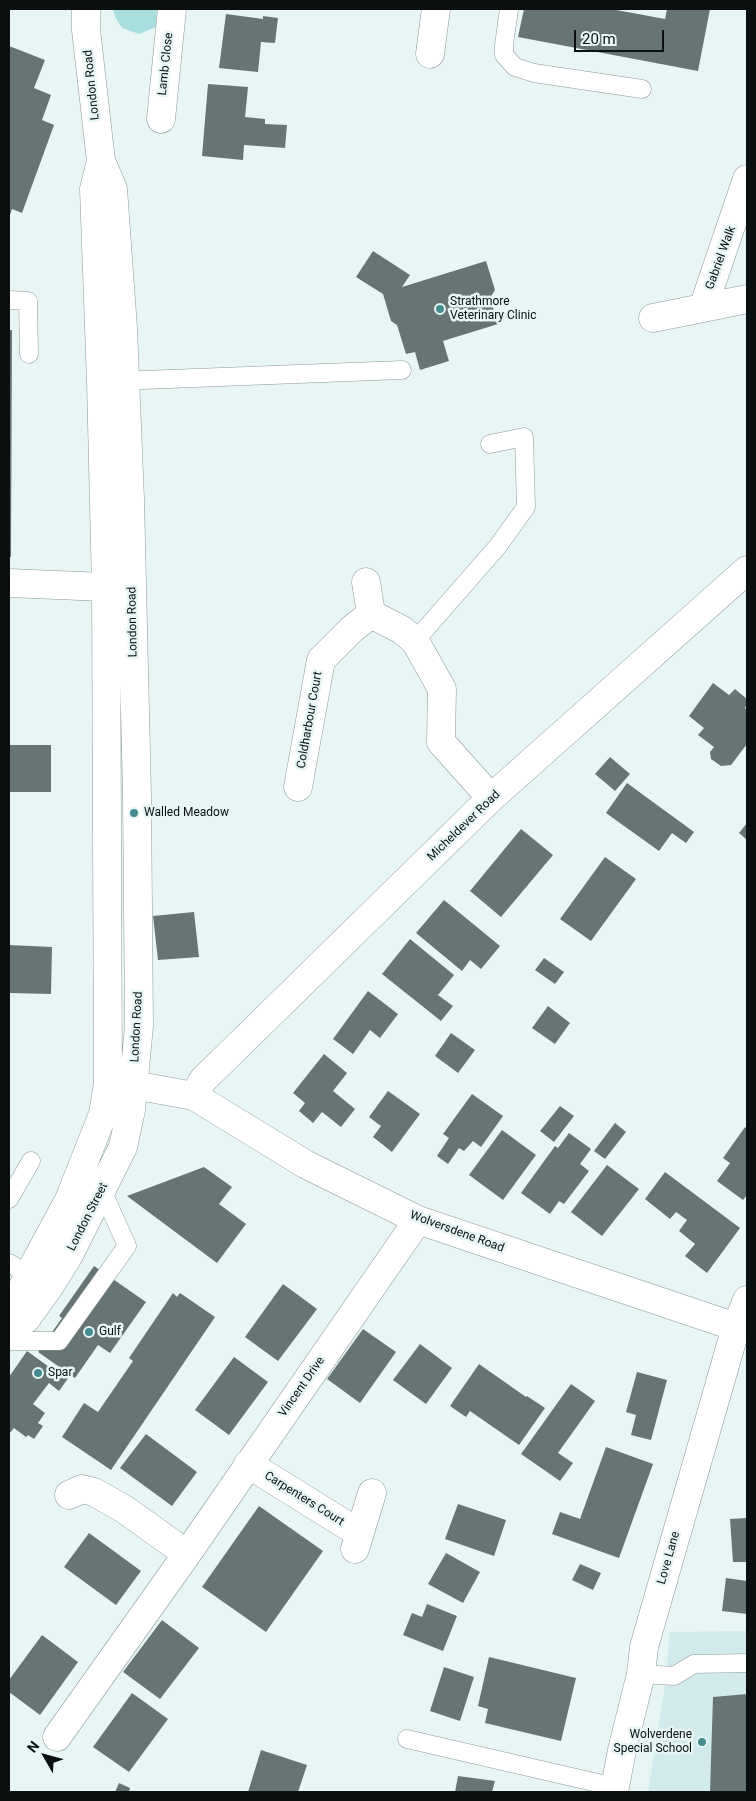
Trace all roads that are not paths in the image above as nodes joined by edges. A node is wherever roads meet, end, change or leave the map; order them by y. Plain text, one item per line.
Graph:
1 (86, 9) edge
2 (172, 9) edge
3 (436, 9) edge
4 (509, 9) edge
5 (430, 54) dead end
6 (642, 89) dead end
7 (160, 119) dead end
8 (747, 179) edge
9 (747, 299) edge
10 (9, 300) edge
11 (703, 308) junction
12 (653, 318) dead end
13 (29, 354) dead end
14 (402, 370) dead end
15 (113, 381) junction
16 (490, 444) dead end
17 (747, 570) edge
18 (366, 582) dead end
19 (9, 583) edge
20 (119, 587) junction
21 (371, 614) junction
22 (415, 642) junction
23 (298, 788) dead end
24 (491, 798) junction
25 (121, 1084) junction
26 (194, 1096) junction
27 (31, 1161) dead end
28 (102, 1190) junction
29 (9, 1199) edge
30 (418, 1220) junction
31 (29, 1275) edge
32 (743, 1314) edge
33 (9, 1316) edge
34 (9, 1332) edge
35 (9, 1341) edge
36 (248, 1464) junction
37 (372, 1493) dead end
38 (69, 1495) dead end
39 (187, 1554) junction
40 (747, 1663) edge
41 (641, 1674) junction
42 (57, 1738) dead end
43 (407, 1739) dead end
44 (615, 1790) edge

1 - 15 street, London Road
2 - 7 street, Lamb Close
3 - 5 street
4 - 6 lane
8 - 11 street, Gabriel Walk
9 - 11 street, Gabriel Walk
10 - 13 lane
11 - 12 street, Gabriel Walk
14 - 15 lane
15 - 20 street, London Road
16 - 22 lane
17 - 24 street, Micheldever Road
18 - 21 street
19 - 20 street
20 - 25 street, London Road
21 - 22 street
21 - 23 street, Coldharbour Court
22 - 24 street
24 - 26 street, Micheldever Road
25 - 26 street, Wolversdene Road
25 - 28 street, London Street
25 - 31 street, London Street
26 - 30 street, Wolversdene Road
27 - 29 lane
28 - 31 street, London Street
28 - 35 lane
30 - 32 street, Wolversdene Road
30 - 36 street, Vincent Drive
31 - 33 street, London Street
31 - 34 street, London Street
32 - 41 street, Love Lane
36 - 37 street, Carpenters Court
36 - 39 street, Vincent Drive
38 - 39 street
39 - 42 street, Vincent Drive
40 - 41 lane
41 - 44 street, Love Lane
43 - 44 lane

